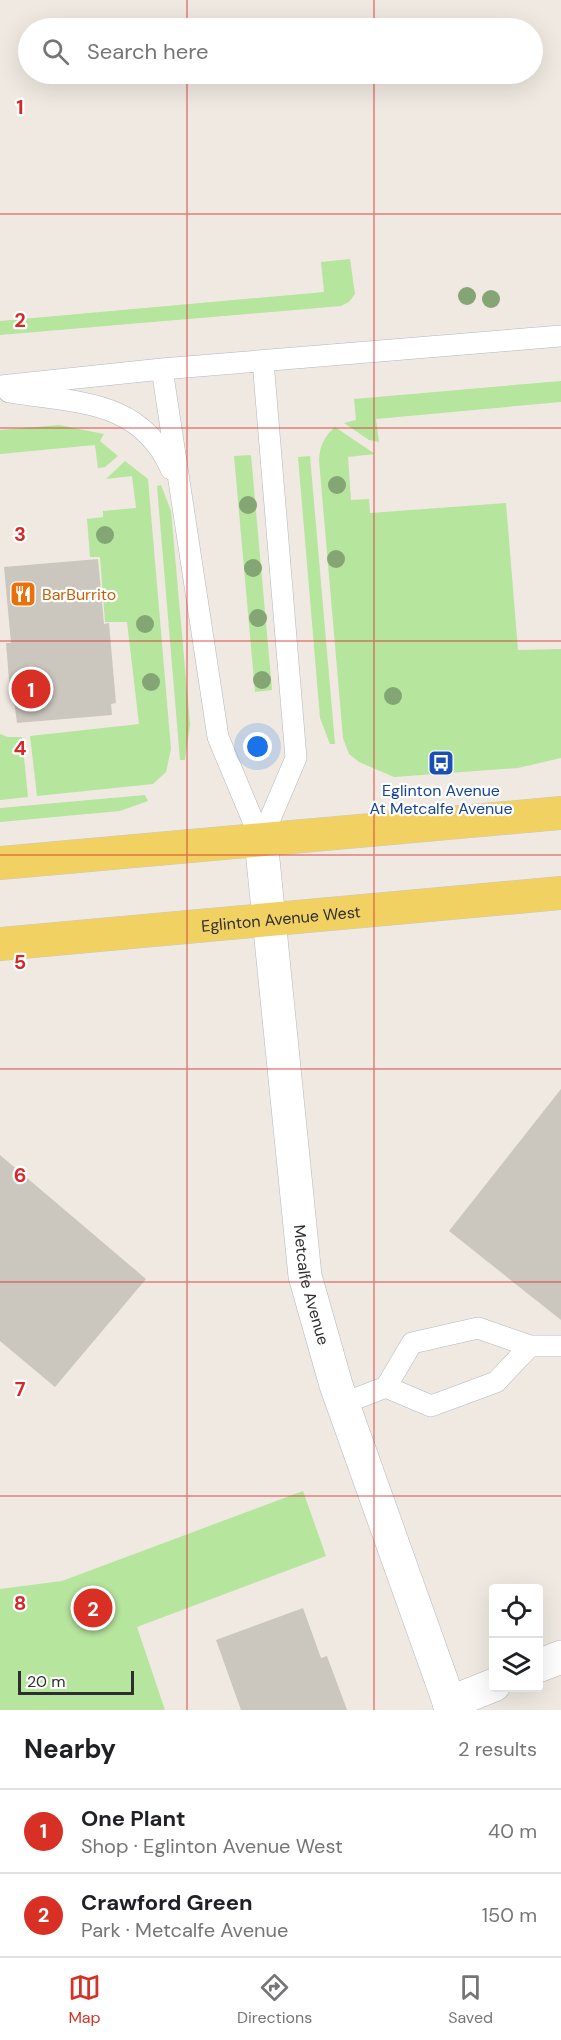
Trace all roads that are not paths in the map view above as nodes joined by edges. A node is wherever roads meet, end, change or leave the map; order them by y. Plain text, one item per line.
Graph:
1 (561, 336) edge
2 (263, 361) junction
3 (162, 369) junction
4 (0, 386) edge
5 (0, 391) edge
6 (181, 492) junction
7 (561, 813) edge
8 (261, 840) junction
9 (0, 863) edge
10 (561, 893) edge
11 (268, 918) junction
12 (0, 944) edge
13 (531, 1346) junction
14 (561, 1346) edge
15 (386, 1387) junction
16 (342, 1404) junction
17 (561, 1657) edge
18 (543, 1664) edge
19 (489, 1687) edge
20 (450, 1706) edge

1 - 2 lane
2 - 3 lane
2 - 8 lane
3 - 4 lane
3 - 6 lane
5 - 6 lane
6 - 8 lane
7 - 8 main road
8 - 9 main road
8 - 11 street, Metcalfe Avenue
10 - 11 main road, Eglinton Avenue West
11 - 12 main road, Eglinton Avenue West
11 - 16 street, Metcalfe Avenue
13 - 14 lane
13 - 15 lane
13 - 15 lane
15 - 16 lane
16 - 20 street, Metcalfe Avenue
17 - 18 street
19 - 20 street

